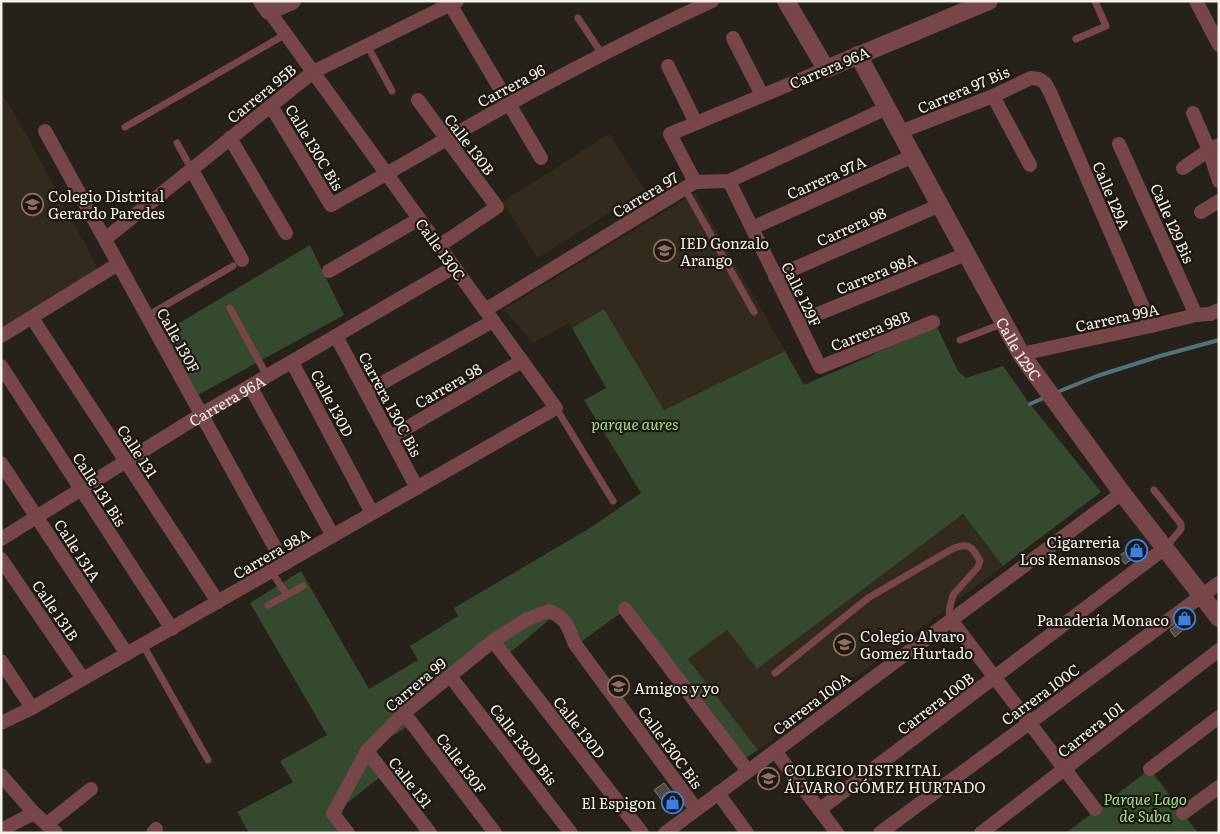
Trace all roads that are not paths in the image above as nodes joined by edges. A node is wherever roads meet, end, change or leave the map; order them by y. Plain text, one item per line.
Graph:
1 (292, 1) edge
2 (712, 1) edge
3 (786, 1) edge
4 (989, 1) edge
5 (1095, 1) edge
6 (1196, 1) edge
7 (453, 3) edge
8 (266, 6) edge
9 (578, 18) dead end
10 (286, 34) junction
11 (733, 38) dead end
12 (1076, 38) dead end
13 (366, 45) junction
14 (1219, 46) edge
15 (601, 55) junction
16 (858, 55) junction
17 (668, 66) dead end
18 (826, 68) junction
19 (313, 72) junction
20 (1039, 79) joint
21 (392, 91) dead end
22 (762, 95) junction
23 (993, 96) junction
24 (418, 100) dead end
25 (509, 104) junction
26 (271, 106) junction
27 (887, 108) junction
28 (1193, 113) dead end
29 (696, 123) junction
30 (125, 127) dead end
31 (45, 131) dead end
32 (900, 132) junction
33 (230, 138) junction
34 (447, 139) junction
35 (177, 144) dead end
36 (1119, 144) dead end
37 (1214, 147) edge
38 (913, 156) junction
39 (541, 158) dead end
40 (1030, 164) dead end
41 (1183, 168) dead end
42 (192, 170) junction
43 (387, 174) junction
44 (729, 181) junction
45 (1219, 181) edge
46 (690, 186) junction
47 (1219, 201) edge
48 (331, 205) joint
49 (940, 205) junction
50 (1201, 212) dead end
51 (419, 219) junction
52 (752, 228) junction
53 (286, 233) dead end
54 (105, 239) junction
55 (439, 246) junction
56 (966, 254) junction
57 (238, 263) joint
58 (118, 264) junction
59 (454, 267) junction
60 (328, 271) dead end
61 (775, 277) junction
62 (230, 308) dead end
63 (1219, 310) edge
64 (754, 312) dead end
65 (1196, 315) junction
66 (147, 316) junction
67 (489, 316) junction
68 (32, 318) junction
69 (798, 322) junction
70 (933, 322) dead end
71 (1004, 323) junction
72 (1151, 326) junction
73 (1, 336) edge
74 (336, 336) junction
75 (960, 340) dead end
76 (1021, 354) junction
77 (522, 361) junction
78 (292, 362) junction
79 (1, 366) edge
80 (820, 367) joint
81 (267, 376) junction
82 (250, 386) junction
83 (366, 392) junction
84 (556, 408) junction
85 (202, 414) junction
86 (390, 437) junction
87 (126, 462) junction
88 (1, 464) edge
89 (417, 488) junction
90 (81, 489) junction
91 (1154, 490) dead end
92 (1122, 493) junction
93 (613, 501) dead end
94 (372, 513) junction
95 (36, 517) junction
96 (332, 536) junction
97 (1, 539) edge
98 (1165, 548) junction
99 (1, 559) edge
100 (284, 564) junction
101 (271, 571) junction
102 (1219, 583) edge
103 (303, 586) dead end
104 (287, 595) junction
105 (1202, 596) junction
106 (218, 602) junction
107 (268, 604) dead end
108 (625, 609) dead end
109 (549, 611) joint
110 (1219, 618) edge
111 (951, 620) junction
112 (172, 629) junction
113 (493, 641) junction
114 (143, 645) junction
115 (1219, 650) edge
116 (127, 654) junction
117 (1, 661) edge
118 (774, 673) dead end
119 (450, 676) junction
120 (995, 678) junction
121 (83, 679) junction
122 (32, 708) junction
123 (404, 713) junction
124 (1219, 717) edge
125 (1029, 722) junction
126 (1, 723) edge
127 (367, 751) junction
128 (775, 751) junction
129 (208, 760) dead end
130 (1064, 769) junction
131 (1150, 769) dead end
132 (748, 771) junction
133 (1, 776) edge
134 (1219, 787) edge
135 (91, 789) dead end
136 (718, 793) junction
137 (696, 809) junction
138 (1095, 809) dead end
139 (819, 810) junction
140 (34, 813) junction
141 (1183, 813) dead end
142 (52, 828) edge
143 (1, 830) edge
144 (669, 831) edge
145 (348, 833) edge
146 (430, 833) edge
147 (495, 833) edge
148 (571, 833) edge
149 (642, 833) edge
150 (747, 833) edge
151 (837, 833) edge
152 (880, 833) edge
153 (981, 833) edge

1 - 8 street
2 - 15 street, Carrera 96
3 - 18 street
4 - 16 street, Carrera 96A
5 - 12 lane
6 - 14 street
7 - 13 street, Carrera 95B
7 - 25 street
8 - 10 street, Calle 130C
9 - 15 lane
10 - 19 street, Calle 130C
10 - 30 lane
11 - 22 street
13 - 19 street, Carrera 95B
13 - 21 lane
15 - 25 street, Carrera 96
16 - 18 street, Carrera 96A
16 - 27 street, Calle 129C
17 - 29 street
18 - 22 street, Carrera 96A
19 - 26 street, Carrera 95B
19 - 43 street, Calle 130C
20 - 23 street, Carrera 97 Bis
20 - 72 street, Calle 129A
22 - 29 street, Carrera 96A
23 - 32 street, Carrera 97 Bis
23 - 40 street
24 - 34 street, Calle 130B
25 - 34 street, Carrera 96
25 - 39 street
26 - 33 street, Carrera 95B
26 - 48 street, Calle 130C Bis
27 - 32 street, Calle 129C
27 - 44 street, Carrera 97
28 - 37 street
29 - 46 street, Carrera 96A
31 - 54 street, Calle 130F
32 - 38 street, Calle 129C
33 - 42 street, Carrera 95B
33 - 53 street
34 - 43 street, Carrera 96
34 - 55 street, Calle 130B
35 - 42 lane
36 - 65 street, Calle 129 Bis
37 - 41 street
37 - 45 street
38 - 49 street, Calle 129C
38 - 52 street, Carrera 97A
42 - 54 street, Carrera 95B
42 - 57 street
43 - 48 street, Carrera 96
43 - 51 street, Calle 130C
44 - 46 street, Carrera 97
44 - 52 street, Calle 129F
46 - 64 lane
46 - 67 street, Carrera 97
47 - 50 street
49 - 56 street, Calle 129C
49 - 61 street, Carrera 98
51 - 55 street, Calle 130C
51 - 60 street
52 - 61 street, Calle 129F
54 - 58 street, Calle 130F
55 - 59 street, Calle 130C
56 - 69 street, Carrera 98A
56 - 71 street, Calle 129C
57 - 66 lane
58 - 66 street, Calle 130F
58 - 68 street
59 - 67 street, Calle 130C
59 - 74 street, Carrera 96A
61 - 69 street, Calle 129F
62 - 81 lane
63 - 65 street, Carrera 99A
65 - 72 street, Carrera 99A
66 - 85 street, Calle 130F
67 - 77 street, Calle 130C
67 - 83 street, Carrera 97
68 - 73 street
68 - 87 street, Calle 131
69 - 80 street, Calle 129F
70 - 80 street, Carrera 98B
71 - 75 lane
71 - 76 street, Calle 129C
72 - 76 street, Carrera 99A
74 - 78 street, Carrera 96A
74 - 83 street, Carrera 130C Bis
76 - 92 street, Calle 129C
77 - 84 street, Calle 130C
77 - 86 street, Carrera 98
78 - 81 street, Carrera 96A
78 - 94 street, Calle 130D
79 - 90 street, Calle 131 Bis
81 - 82 street, Carrera 96A
82 - 85 street, Carrera 96A
82 - 96 street
83 - 86 street, Carrera 130C Bis
84 - 89 street, Carrera 98A
84 - 93 lane, Calle 130C
85 - 87 street, Carrera 96A
85 - 100 street, Calle 130F
86 - 89 street, Carrera 130C Bis
87 - 90 street, Carrera 96A
87 - 106 street, Calle 131
88 - 95 street, Calle 131A
89 - 94 street, Carrera 98A
90 - 95 street, Carrera 96A
90 - 112 street, Calle 131 Bis
91 - 98 lane
92 - 98 street, Calle 129C
92 - 111 street, Carrera 100A
94 - 96 street, Carrera 98A
95 - 97 street, Carrera 96A
95 - 116 street, Calle 131A
96 - 100 street, Carrera 98A
98 - 105 street, Calle 129C
98 - 120 street, Carrera 100B
99 - 121 street, Calle 131B
100 - 101 street, Carrera 98A
101 - 104 lane
101 - 106 street, Carrera 98A
102 - 105 street, Carrera 100C
103 - 104 lane
104 - 107 lane
105 - 110 street, Calle 129C
105 - 125 street, Carrera 100C
106 - 112 street, Carrera 98A
108 - 132 street
109 - 113 street, Carrera 99
109 - 137 street, Calle 130C Bis
111 - 118 lane
111 - 120 street
111 - 128 street, Carrera 100A
112 - 114 street, Carrera 98A
113 - 119 street, Carrera 99
113 - 149 street, Calle 130D
114 - 116 street, Carrera 98A
114 - 129 lane
115 - 130 street, Carrera 101
116 - 121 street, Carrera 98A
117 - 122 street
119 - 123 street, Carrera 99
119 - 148 street, Calle 130D Bis
120 - 125 street
120 - 139 street, Carrera 100B
121 - 122 street, Carrera 98A
122 - 126 street, Carrera 98A
123 - 127 street, Carrera 99
123 - 147 street, Calle 130F
124 - 131 street
125 - 130 street
125 - 152 street, Carrera 100C
127 - 145 street, Carrera 99
127 - 146 street, Calle 131
128 - 132 street, Carrera 100A
128 - 139 street
130 - 138 street
130 - 153 street, Carrera 101
132 - 136 street, Carrera 100A
133 - 140 street
134 - 141 street
135 - 142 street
136 - 137 street, Carrera 100A
136 - 150 street
137 - 144 street, Carrera 100A
139 - 151 street
140 - 142 street
140 - 143 street

